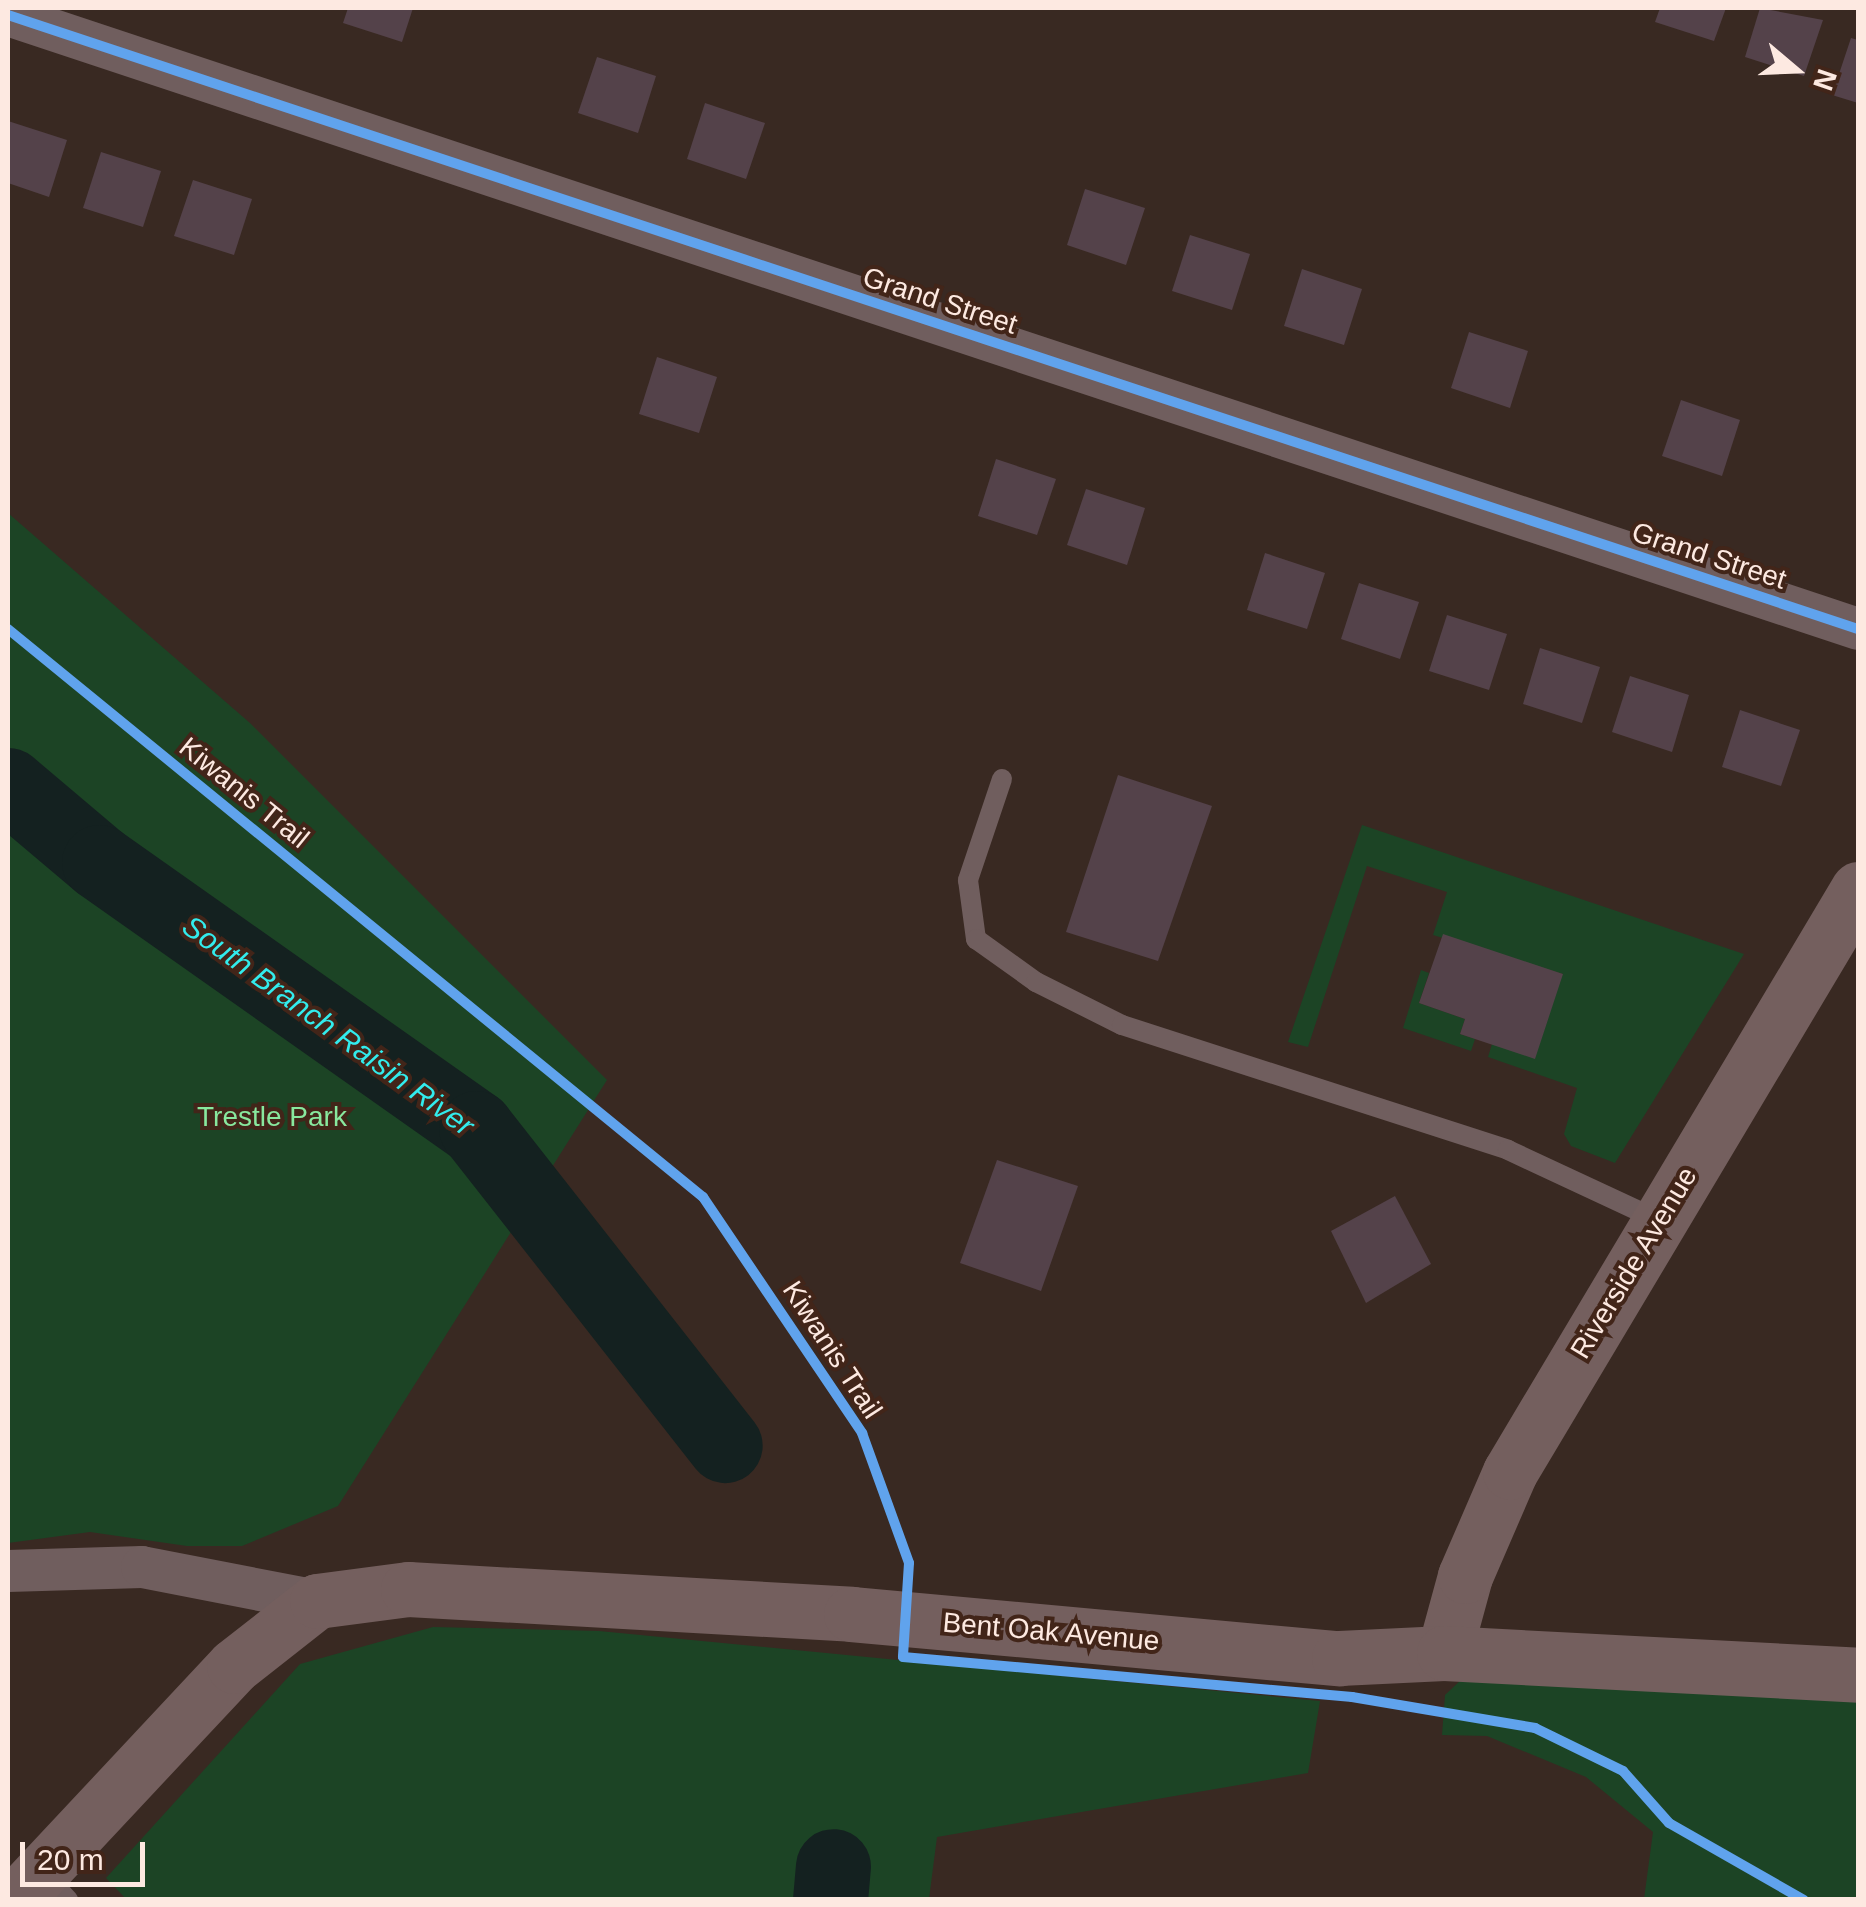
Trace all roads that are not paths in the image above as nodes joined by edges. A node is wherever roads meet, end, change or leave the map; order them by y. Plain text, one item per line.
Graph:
1 (8, 15) edge
2 (1858, 629) edge
3 (1002, 778) dead end
4 (1858, 889) edge
5 (1660, 1220) junction
6 (8, 1571) edge
7 (317, 1601) junction
8 (1444, 1652) junction
9 (1858, 1675) edge
10 (41, 1890) edge

1 - 2 street, Grand Street
3 - 5 lane
4 - 5 street, Riverside Avenue
5 - 8 street, Riverside Avenue
6 - 7 street, Bent Oak Avenue
7 - 8 street, Bent Oak Avenue
7 - 10 street
8 - 9 street, Bent Oak Avenue

